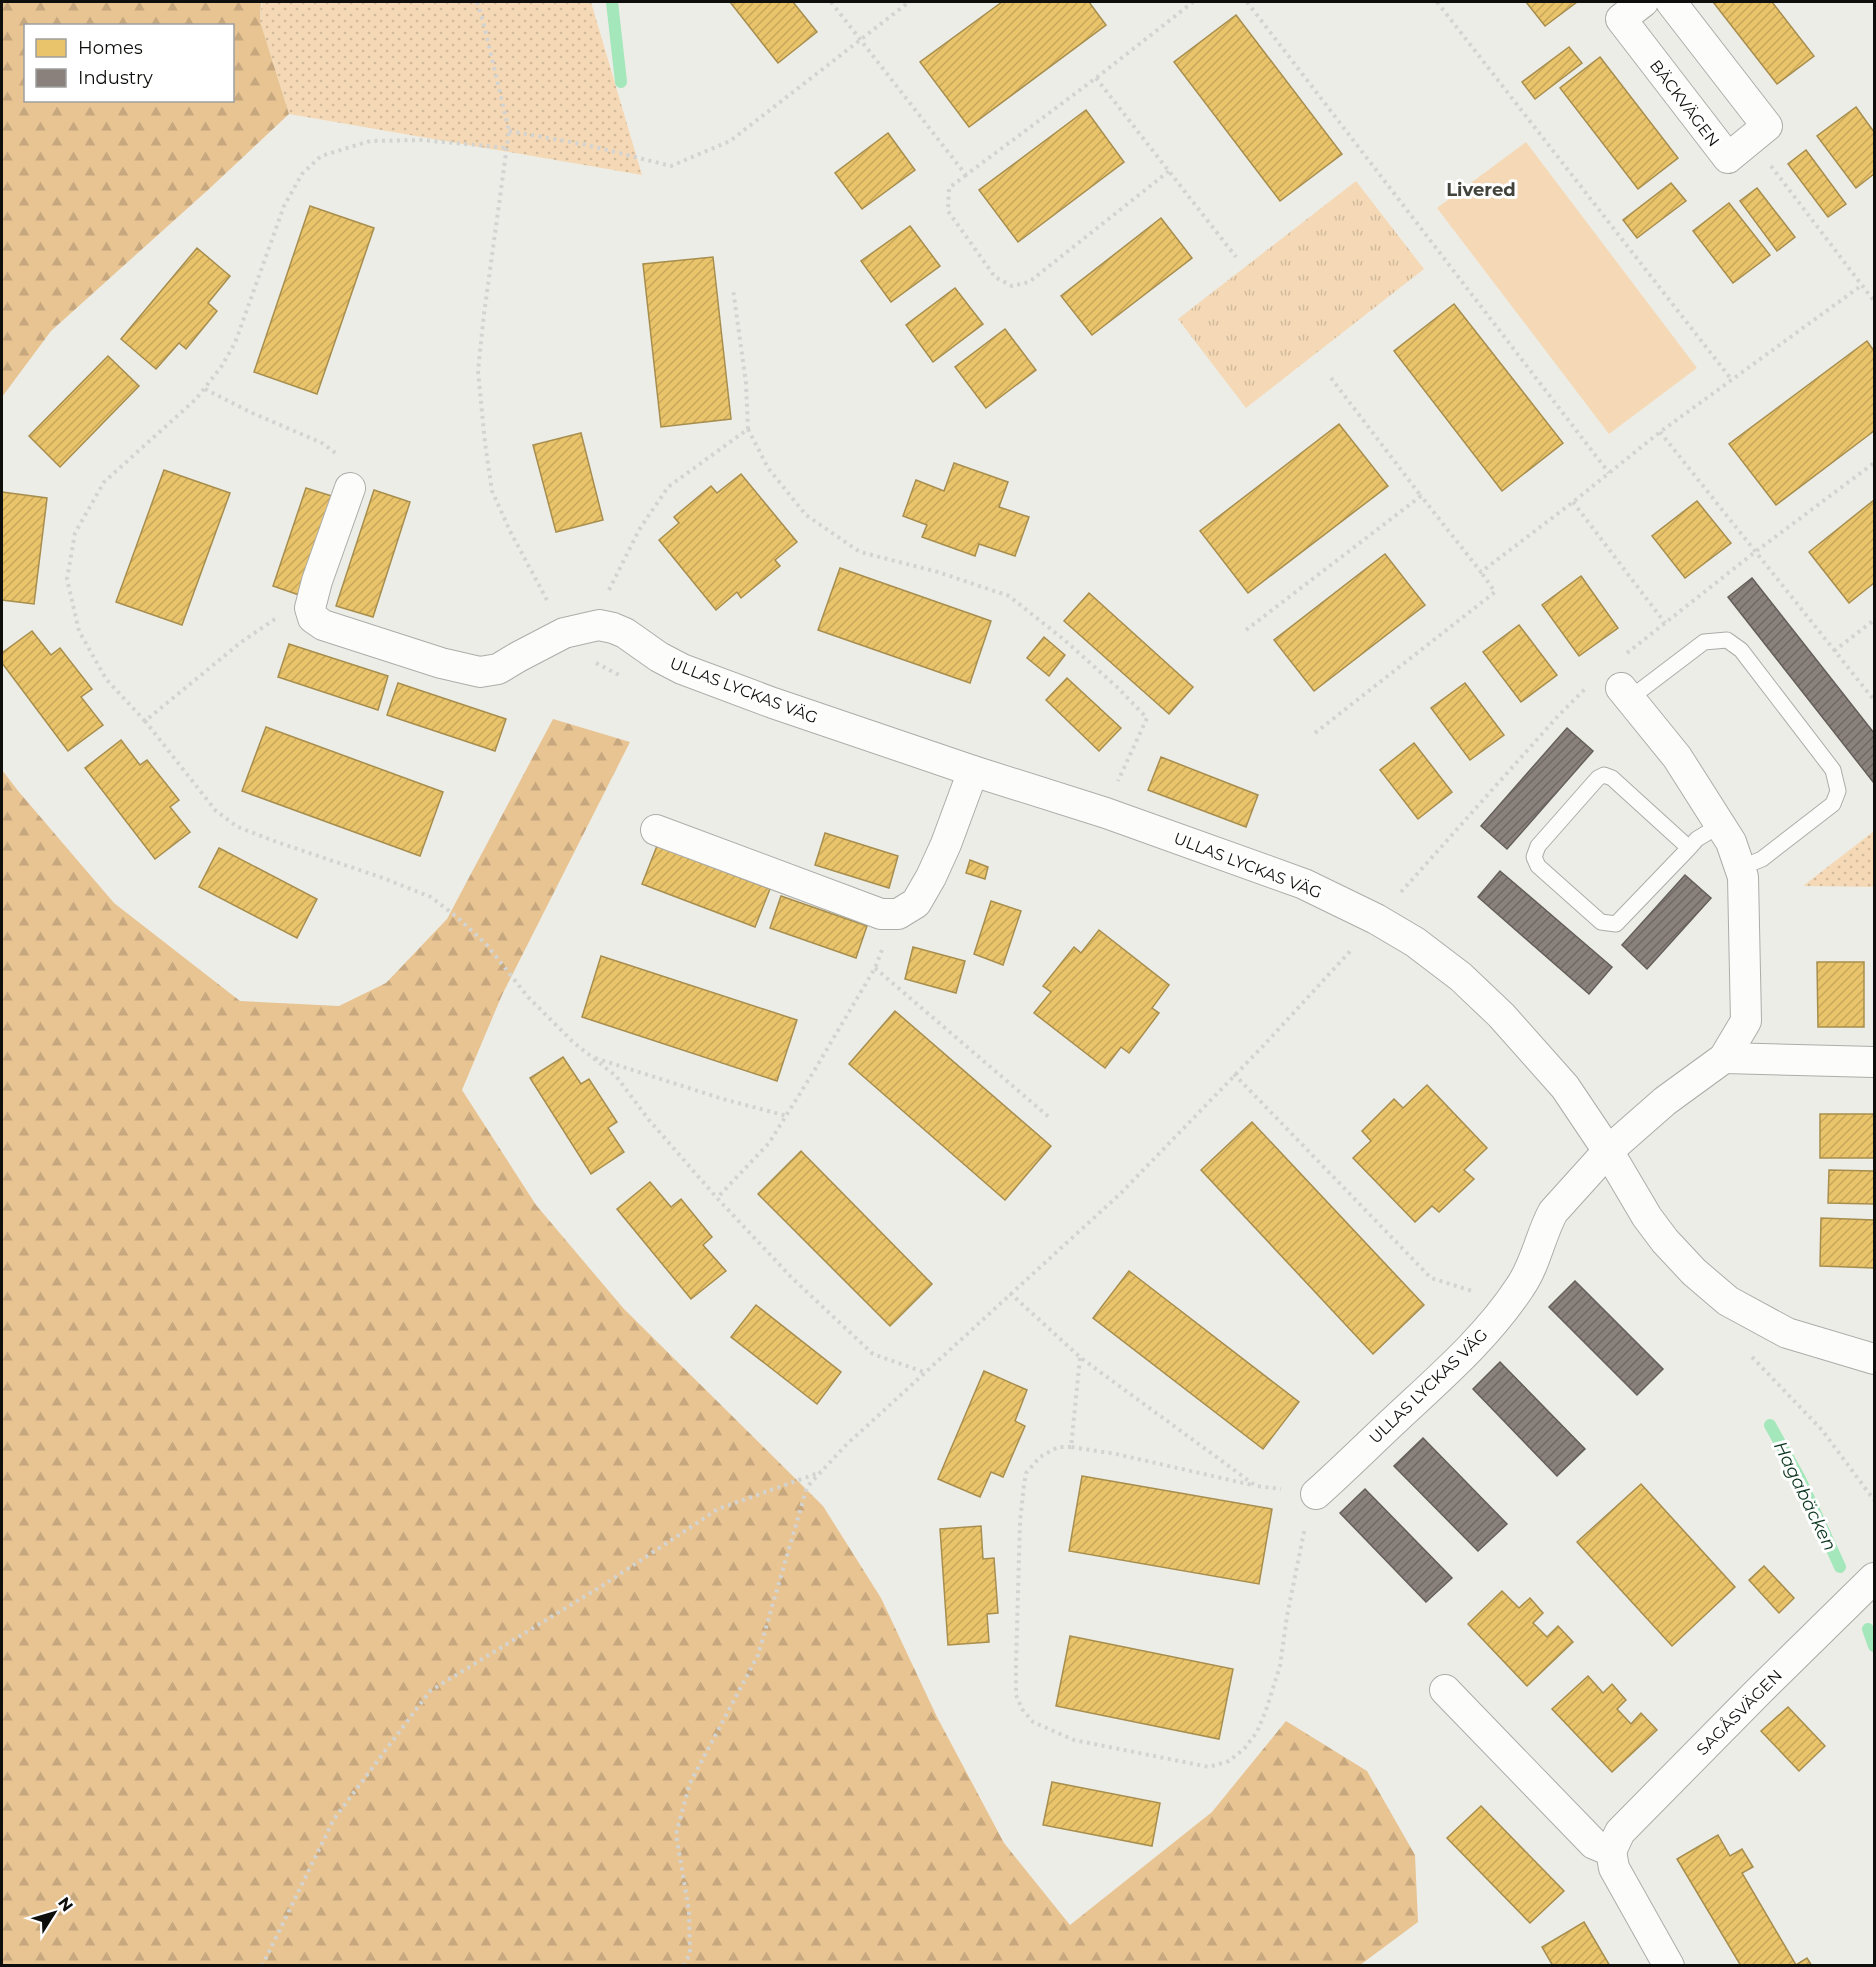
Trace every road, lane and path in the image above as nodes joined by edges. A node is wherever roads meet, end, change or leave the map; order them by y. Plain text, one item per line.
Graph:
1 (477, 2) edge
2 (831, 2) edge
3 (909, 2) edge
4 (1193, 2) edge
5 (1247, 2) edge
6 (1437, 2) edge
7 (1643, 2) edge
8 (1671, 2) edge
9 (860, 40) junction
10 (1096, 78) junction
11 (509, 131) junction
12 (1749, 140) junction
13 (508, 148) junction
14 (1169, 171) junction
15 (966, 175) junction
16 (1236, 257) dead end
17 (1862, 285) junction
18 (733, 289) dead end
19 (1875, 301) edge
20 (1331, 378) dead end
21 (1731, 379) junction
22 (206, 389) junction
23 (748, 429) junction
24 (1660, 432) junction
25 (1609, 473) junction
26 (350, 488) joint
27 (1421, 495) junction
28 (1573, 502) junction
29 (1480, 572) junction
30 (310, 608) junction
31 (1875, 620) edge
32 (1665, 623) dead end
33 (599, 625) junction
34 (1246, 630) dead end
35 (564, 633) junction
36 (1834, 651) junction
37 (626, 678) dead end
38 (1625, 694) joint
39 (1875, 700) edge
40 (145, 721) junction
41 (1315, 733) dead end
42 (973, 771) junction
43 (1106, 813) junction
44 (1720, 825) junction
45 (656, 830) dead end
46 (1689, 848) junction
47 (1740, 868) junction
48 (898, 914) junction
49 (1376, 919) junction
50 (875, 968) junction
51 (592, 1057) junction
52 (1724, 1058) junction
53 (1875, 1062) edge
54 (1234, 1074) junction
55 (787, 1116) junction
56 (1050, 1118) dead end
57 (1608, 1150) junction
58 (717, 1198) junction
59 (1010, 1293) junction
60 (1509, 1303) junction
61 (1750, 1354) dead end
62 (1081, 1358) junction
63 (1875, 1359) edge
64 (924, 1372) junction
65 (1071, 1447) junction
66 (822, 1472) junction
67 (1256, 1486) junction
68 (1316, 1494) junction
69 (1875, 1500) edge
70 (1875, 1578) edge
71 (1445, 1690) dead end
72 (1611, 1851) junction
73 (262, 1965) edge
74 (684, 1965) edge
75 (1669, 1965) edge

1 - 11 path
2 - 9 path
3 - 9 path
4 - 10 path
5 - 25 path
6 - 21 path
7 - 12 street, BÄCKVÄGEN
8 - 12 street, BÄCKVÄGEN
9 - 11 path
9 - 15 path
10 - 14 path
10 - 15 path
11 - 13 path
12 - 17 path
13 - 22 path
13 - 35 path
14 - 15 path
14 - 16 path
17 - 19 path
17 - 21 path
18 - 23 path
20 - 27 path
21 - 24 path
22 - 26 path
22 - 40 path
23 - 33 path
23 - 43 path
24 - 25 path
24 - 36 path
25 - 28 path
26 - 30 street
27 - 29 path
27 - 34 path
28 - 29 path
28 - 32 path
29 - 41 path
30 - 35 street
30 - 40 path
31 - 36 path
33 - 35 street
33 - 42 street, ULLAS LYCKAS VÄG
35 - 37 path
36 - 39 path
38 - 44 street, ULLAS LYCKAS VÄG
38 - 47 lane
40 - 51 path
42 - 43 street, ULLAS LYCKAS VÄG
42 - 48 street
43 - 49 street, ULLAS LYCKAS VÄG
44 - 46 lane
44 - 47 street, ULLAS LYCKAS VÄG
45 - 48 street
46 - 46 lane
47 - 52 street, ULLAS LYCKAS VÄG
48 - 50 path
49 - 54 path
49 - 57 street, ULLAS LYCKAS VÄG
50 - 55 path
50 - 56 path
51 - 55 path
51 - 58 path
52 - 53 street
52 - 57 street, ULLAS LYCKAS VÄG
54 - 59 path
54 - 60 path
55 - 58 path
57 - 60 street, ULLAS LYCKAS VÄG
57 - 63 street, ULLAS LYCKAS VÄG
58 - 64 path
59 - 62 path
59 - 64 path
60 - 68 street, ULLAS LYCKAS VÄG
61 - 69 path
62 - 65 path
62 - 67 path
64 - 66 path
65 - 67 path
65 - 68 path
66 - 73 path
66 - 74 path
67 - 68 path
70 - 72 street, SAGÅSVÄGEN
71 - 72 street
72 - 75 street

